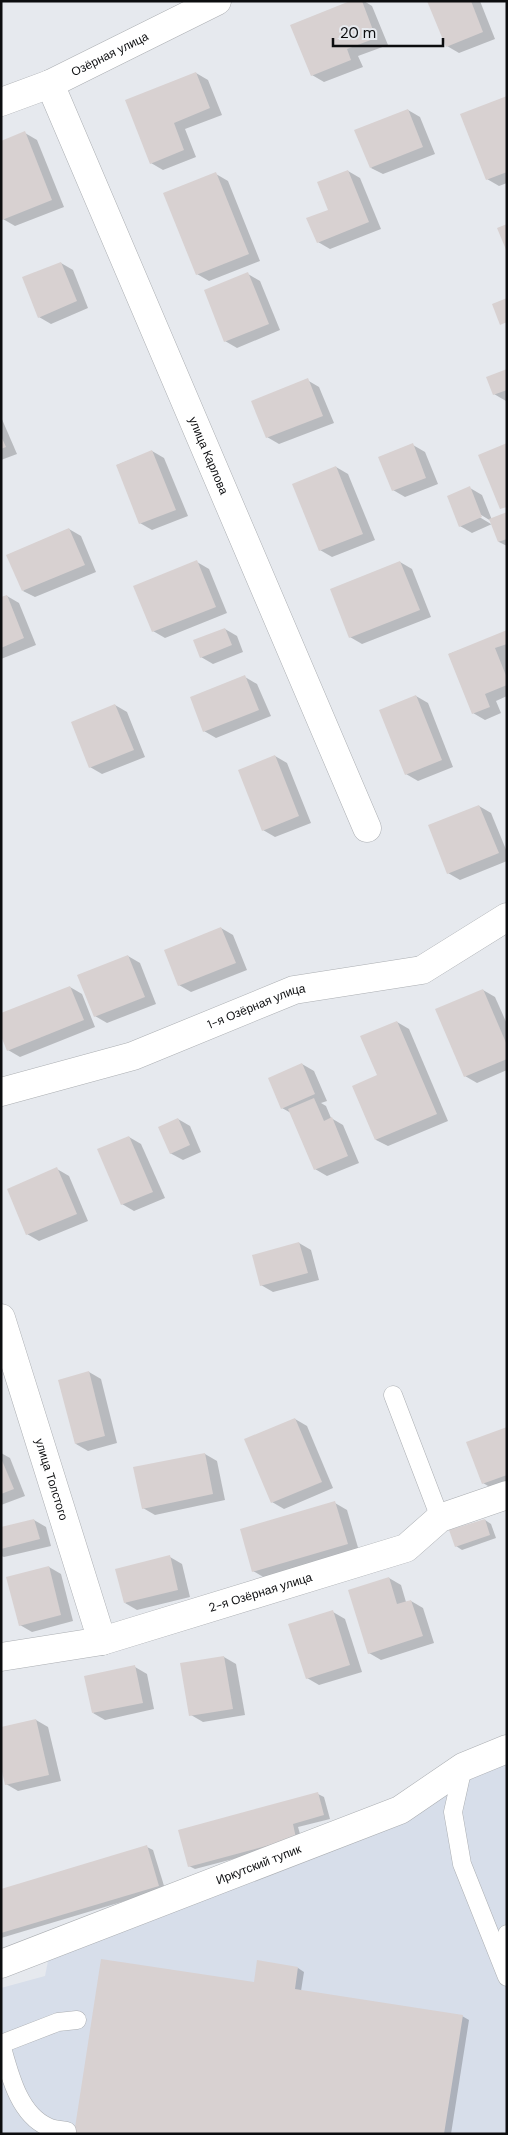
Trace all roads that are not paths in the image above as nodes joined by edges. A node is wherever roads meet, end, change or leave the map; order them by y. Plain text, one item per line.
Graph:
1 (217, 1) edge
2 (50, 84) junction
3 (1, 102) edge
4 (367, 828) dead end
5 (507, 917) edge
6 (1, 1092) edge
7 (1, 1318) edge
8 (393, 1395) dead end
9 (507, 1495) edge
10 (440, 1518) junction
11 (102, 1641) junction
12 (1, 1657) edge
13 (507, 1748) edge
14 (463, 1767) junction
15 (507, 1934) edge
16 (1, 1964) edge
17 (505, 1972) edge
18 (76, 2020) dead end
19 (1, 2044) edge
20 (67, 2131) dead end

1 - 2 street, Озёрная улица
2 - 3 street, Озёрная улица
2 - 4 street, улица Карлова
5 - 6 street, 1-я Озёрная улица
7 - 11 street, улица Толстого
8 - 10 lane
9 - 10 street, 2-я Озёрная улица
10 - 11 street, 2-я Озёрная улица
11 - 12 street, 2-я Озёрная улица
13 - 14 street, Иркутский тупик
14 - 16 street, Иркутский тупик
14 - 17 lane
15 - 17 lane
18 - 19 lane
19 - 20 lane

